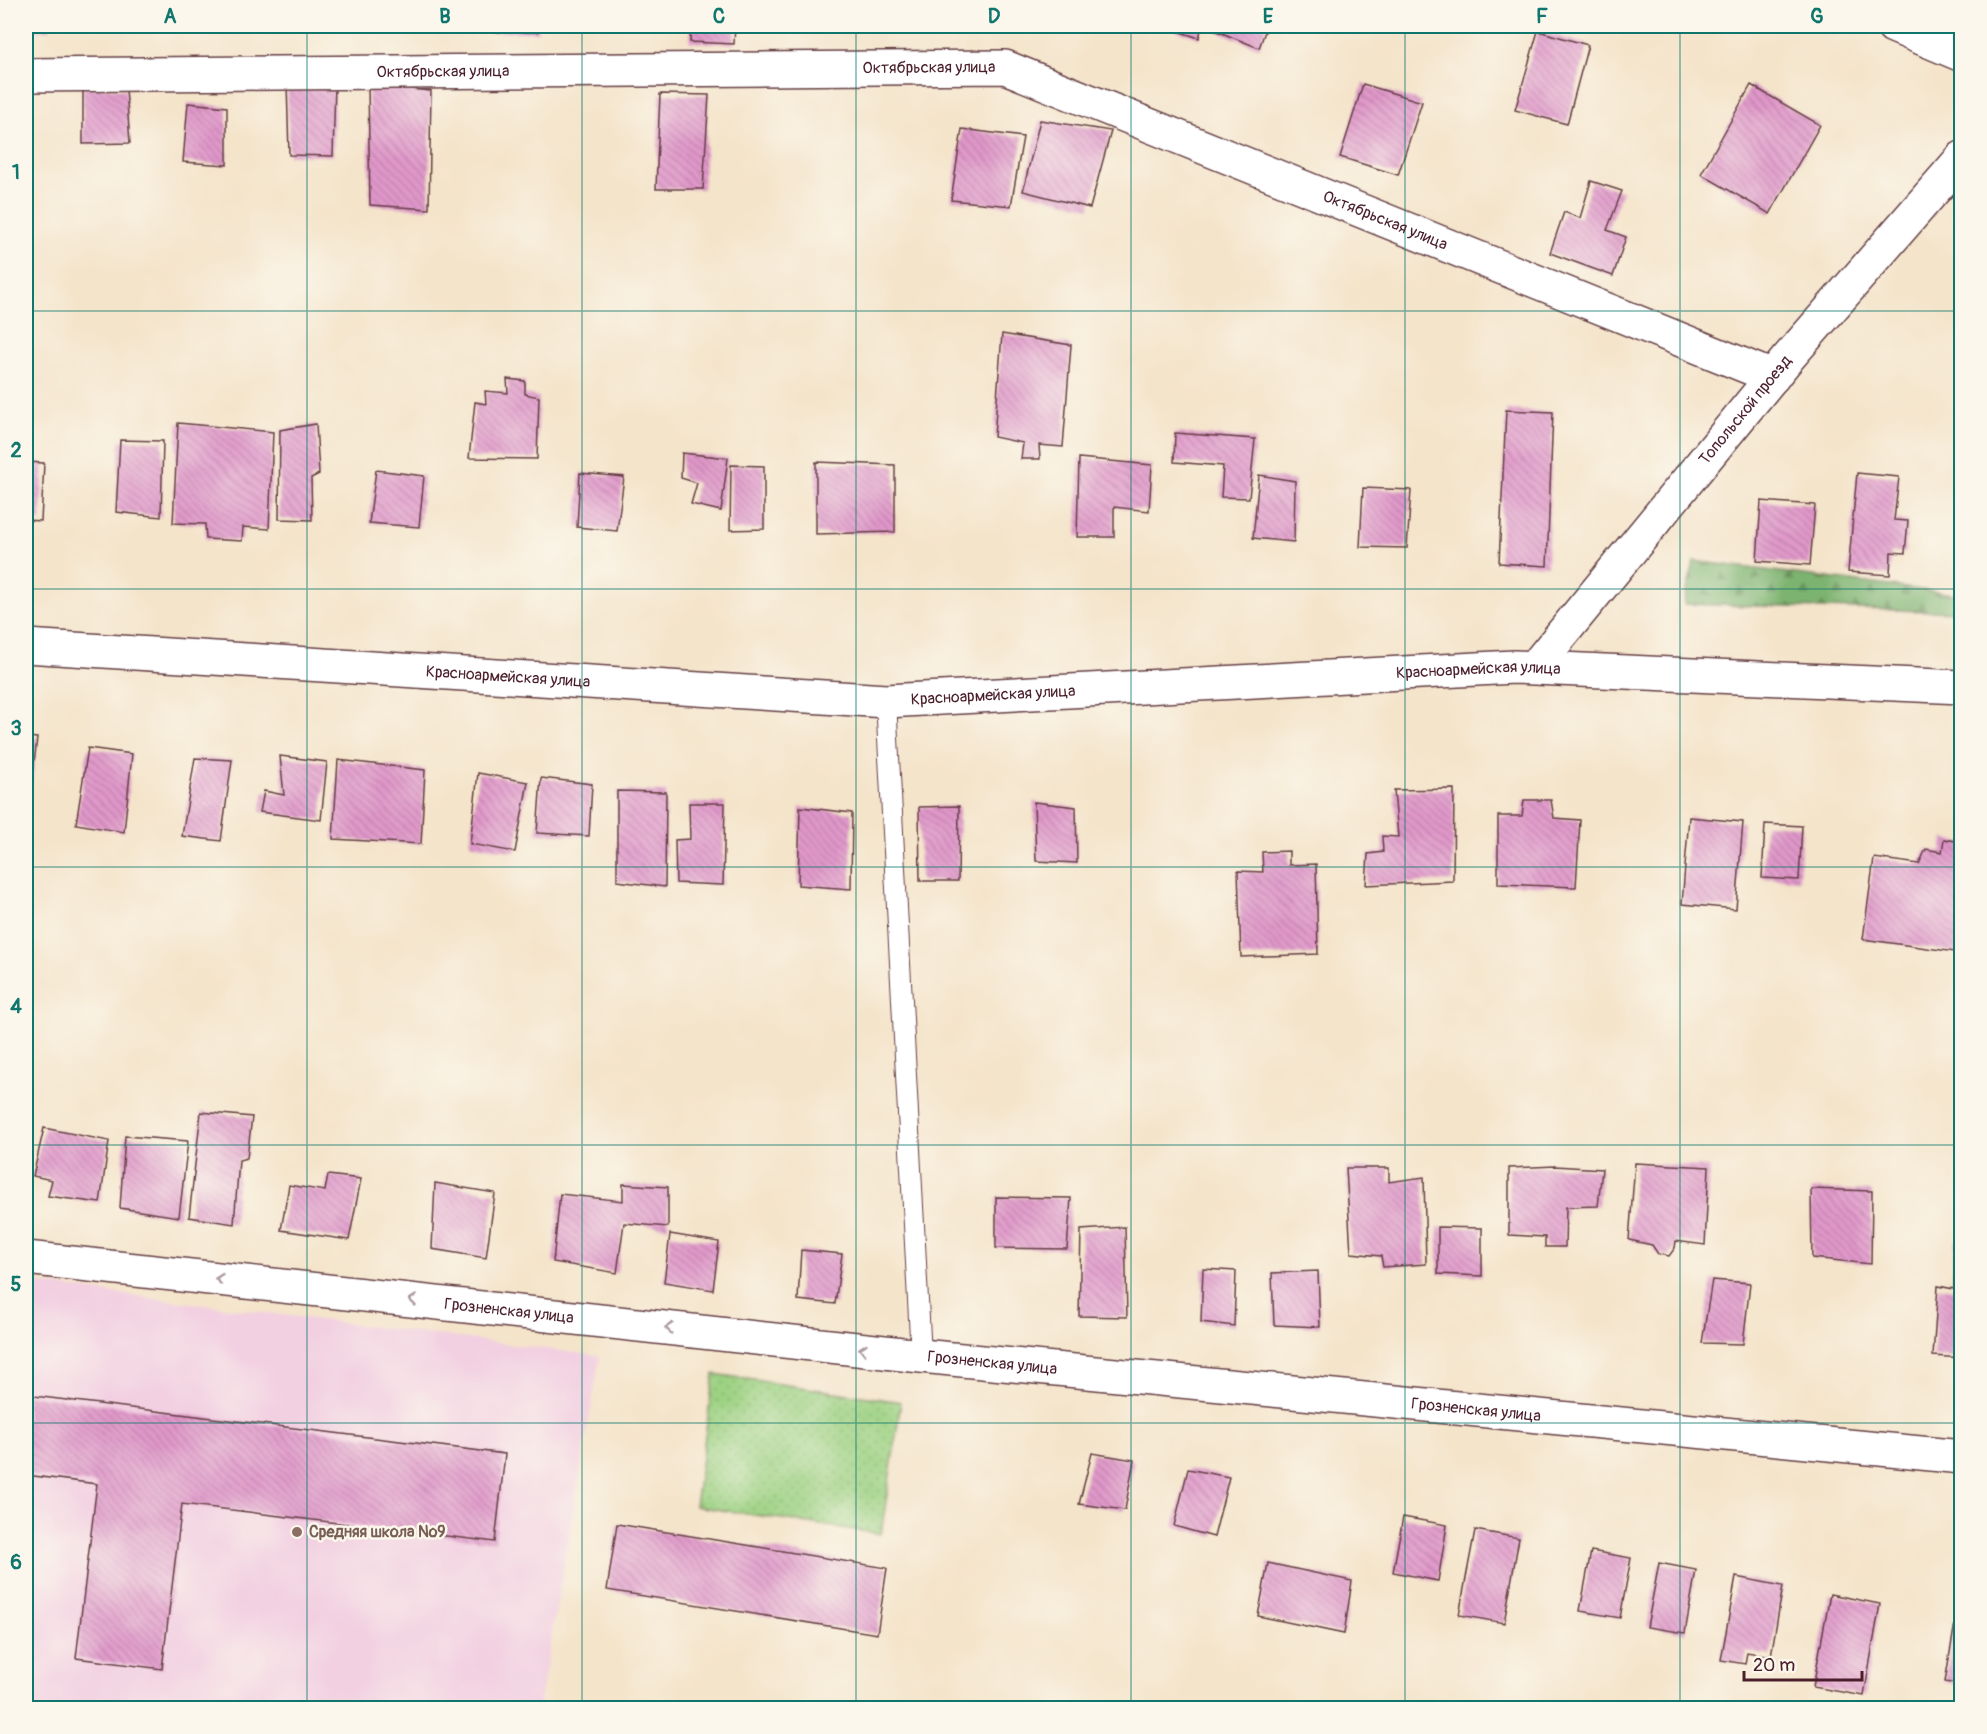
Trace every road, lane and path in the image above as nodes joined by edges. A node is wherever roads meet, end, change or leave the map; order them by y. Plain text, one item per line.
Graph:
1 (1893, 26) edge
2 (1962, 55) edge
3 (26, 75) edge
4 (1962, 158) edge
5 (1773, 377) junction
6 (26, 646) edge
7 (1535, 667) junction
8 (1962, 687) edge
9 (886, 700) junction
10 (26, 1258) edge
11 (921, 1356) junction
12 (1962, 1457) edge

1 - 2 street
3 - 5 street, Октябрьская улица
4 - 5 street, Топольской проезд
5 - 7 street, Топольской проезд
6 - 9 street, Красноармейская улица
7 - 8 street, Красноармейская улица
7 - 9 street, Красноармейская улица
9 - 11 lane
11 -> 10 street, Грозненская улица
11 - 12 street, Грозненская улица

